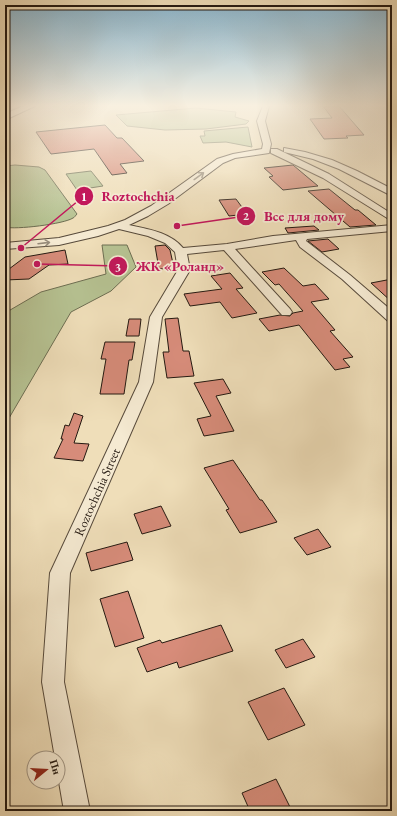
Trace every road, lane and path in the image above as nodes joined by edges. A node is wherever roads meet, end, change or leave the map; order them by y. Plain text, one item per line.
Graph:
1 (267, 144) edge
2 (270, 151) junction
3 (392, 193) edge
4 (392, 218) edge
5 (117, 226) junction
6 (392, 228) edge
7 (302, 237) junction
8 (5, 246) edge
9 (227, 247) junction
10 (180, 251) junction
11 (286, 312) dead end
12 (392, 318) edge
13 (78, 811) edge

1 - 2 street
2 - 3 street
2 - 4 street
5 -> 2 street
8 -> 5 street
5 - 10 street
6 - 7 street
7 - 9 street
7 - 12 street
9 - 10 street
9 - 11 street
10 - 13 street, Roztochchia Street

